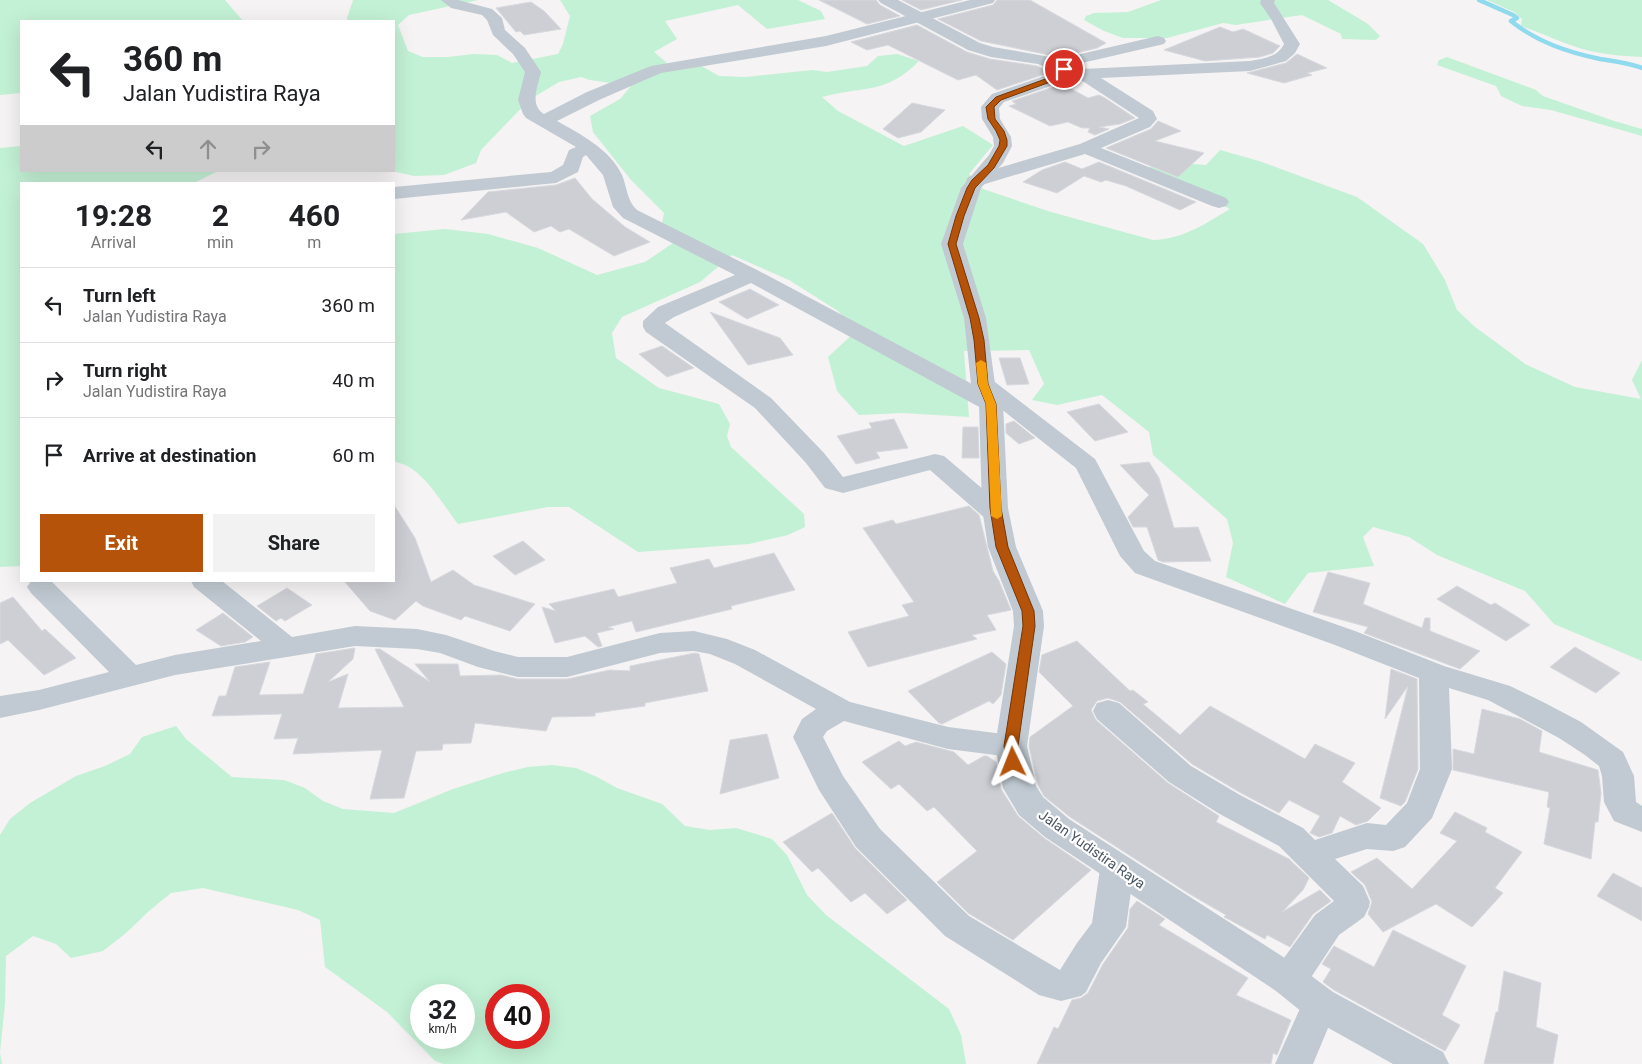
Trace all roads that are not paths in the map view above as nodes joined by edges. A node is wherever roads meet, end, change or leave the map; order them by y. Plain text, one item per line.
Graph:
1 (448, 0) edge
2 (886, 0) edge
3 (988, 0) edge
4 (1268, 0) edge
5 (920, 17) junction
6 (1158, 41) dead end
7 (1067, 69) junction
8 (544, 121) junction
9 (588, 147) junction
10 (1086, 148) junction
11 (975, 182) junction
12 (395, 193) edge
13 (1219, 202) dead end
14 (752, 275) junction
15 (987, 394) junction
16 (996, 514) junction
17 (205, 582) edge
18 (42, 587) dead end
19 (286, 647) junction
20 (1434, 673) junction
21 (130, 676) junction
22 (0, 707) edge
23 (841, 710) junction
24 (1108, 711) dead end
25 (1011, 746) junction
26 (1642, 820) edge
27 (1310, 854) junction
28 (1117, 869) junction
29 (1289, 980) junction
30 (1320, 1004) junction
31 (1294, 1064) edge
32 (1429, 1064) edge

1 - 8 street
2 - 5 street
3 - 5 street
4 - 7 street
5 - 7 street
5 - 8 street
6 - 7 street
7 - 10 street
7 - 11 street, Jalan Yudistira Raya
8 - 9 street
9 - 12 street
9 - 14 street
10 - 11 street
10 - 13 street
11 - 15 street, Jalan Yudistira Raya
14 - 15 street
14 - 16 street
15 - 16 street, Jalan Yudistira Raya
15 - 20 street
16 - 25 street, Jalan Yudistira Raya
17 - 19 street
18 - 21 street
19 - 21 street
19 - 23 street
20 - 26 street
20 - 27 street
21 - 22 street
23 - 25 street
23 - 28 street
24 - 27 street
25 - 28 street, Jalan Yudistira Raya
27 - 29 street
28 - 29 street, Jalan Yudistira Raya
29 - 30 street, Jalan Yudistira Raya
30 - 31 street
30 - 32 street, Jalan Yudistira Raya

